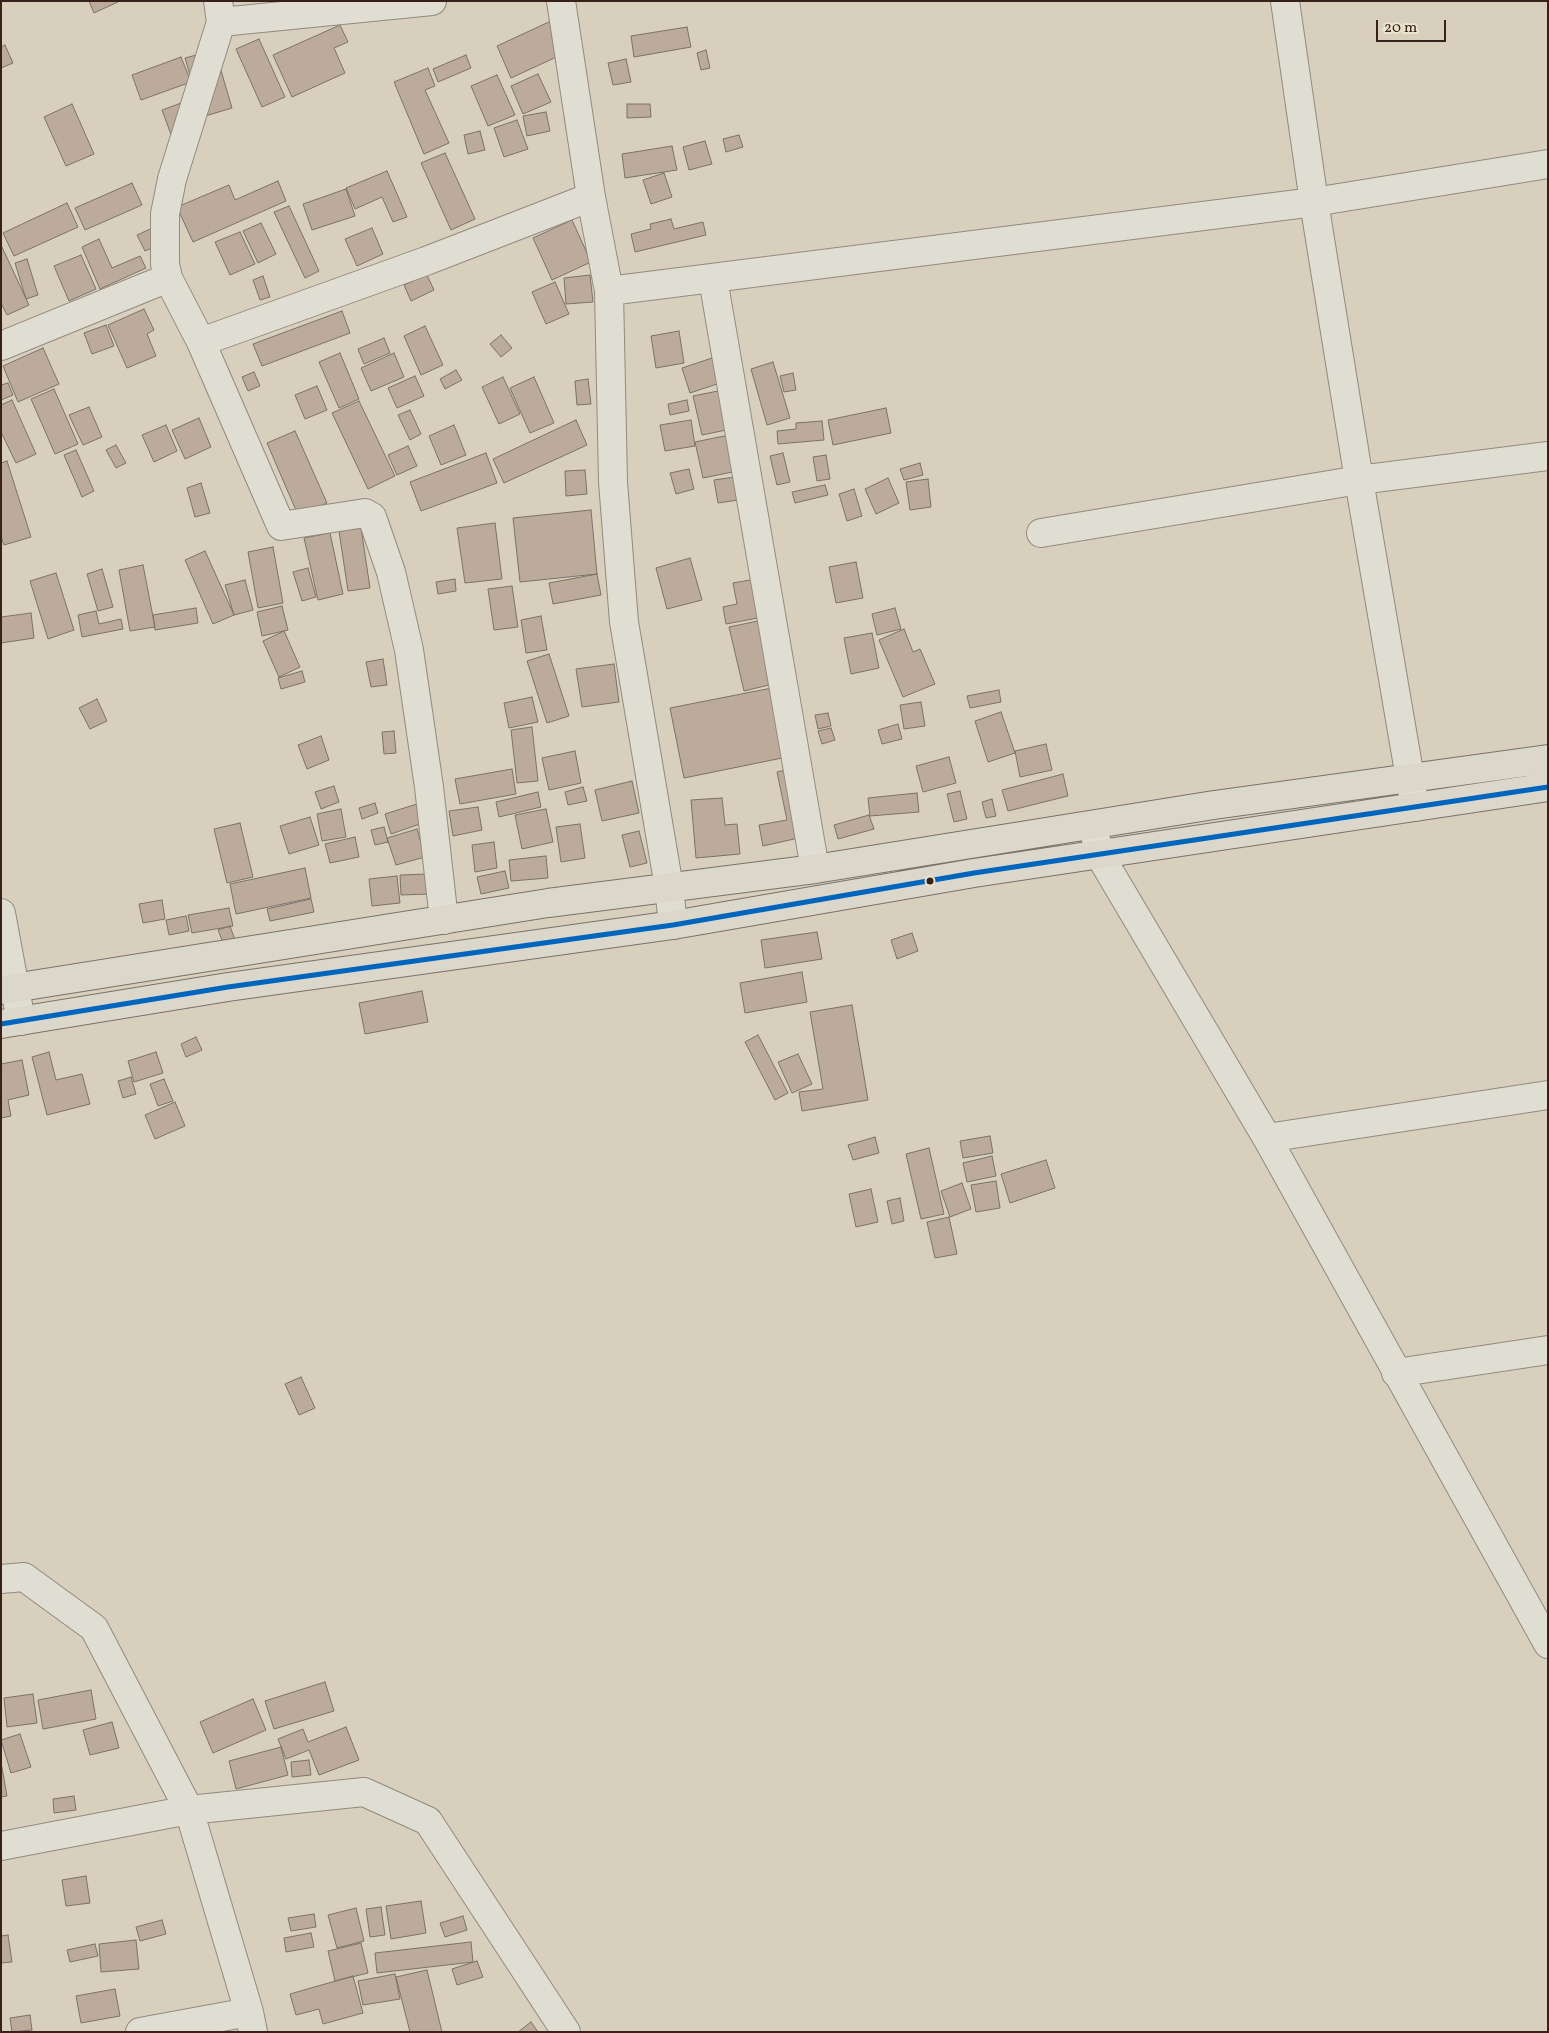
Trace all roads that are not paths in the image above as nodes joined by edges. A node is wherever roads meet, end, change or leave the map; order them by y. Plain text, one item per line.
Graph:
1 (432, 1) edge
2 (561, 1) edge
3 (1285, 1) edge
4 (219, 12) edge
5 (1548, 164) edge
6 (591, 198) junction
7 (1314, 202) junction
8 (168, 278) junction
9 (714, 279) junction
10 (609, 291) junction
11 (201, 342) junction
12 (1, 346) edge
13 (1548, 456) edge
14 (1359, 480) junction
15 (1041, 532) dead end
16 (1548, 759) edge
17 (1411, 779) junction
18 (1548, 787) edge
19 (1415, 807) junction
20 (1093, 825) junction
21 (1100, 854) junction
22 (815, 868) junction
23 (669, 888) junction
24 (1, 913) edge
25 (444, 920) junction
26 (673, 925) junction
27 (9, 989) edge
28 (11, 1022) edge
29 (1548, 1095) edge
30 (1267, 1138) junction
31 (1548, 1350) edge
32 (1396, 1373) junction
33 (1, 1579) edge
34 (1547, 1642) edge
35 (189, 1810) junction
36 (1, 1846) edge
37 (251, 2022) edge
38 (140, 2032) edge
39 (566, 2032) edge

1 - 4 street
2 - 6 street
3 - 7 street
4 - 8 street
5 - 7 street
6 - 10 street
6 - 11 street
7 - 9 street
7 - 14 street
8 - 11 street
8 - 12 street
9 - 10 street
9 - 22 street
10 - 23 street
11 - 25 street
13 - 14 street
14 - 15 street
14 - 17 street
16 - 17 main road
17 - 19 street
17 - 20 main road
18 - 19 main road
19 - 21 main road
20 - 21 street
20 - 22 main road
21 - 26 main road
21 - 30 street
22 - 23 main road
23 - 25 main road
23 - 26 street
24 - 27 street
25 - 27 main road
26 - 28 main road
27 - 28 street
29 - 30 street
30 - 32 street
31 - 32 street
32 - 34 street
33 - 35 street
35 - 36 street
35 - 37 street
35 - 39 street
37 - 38 street

